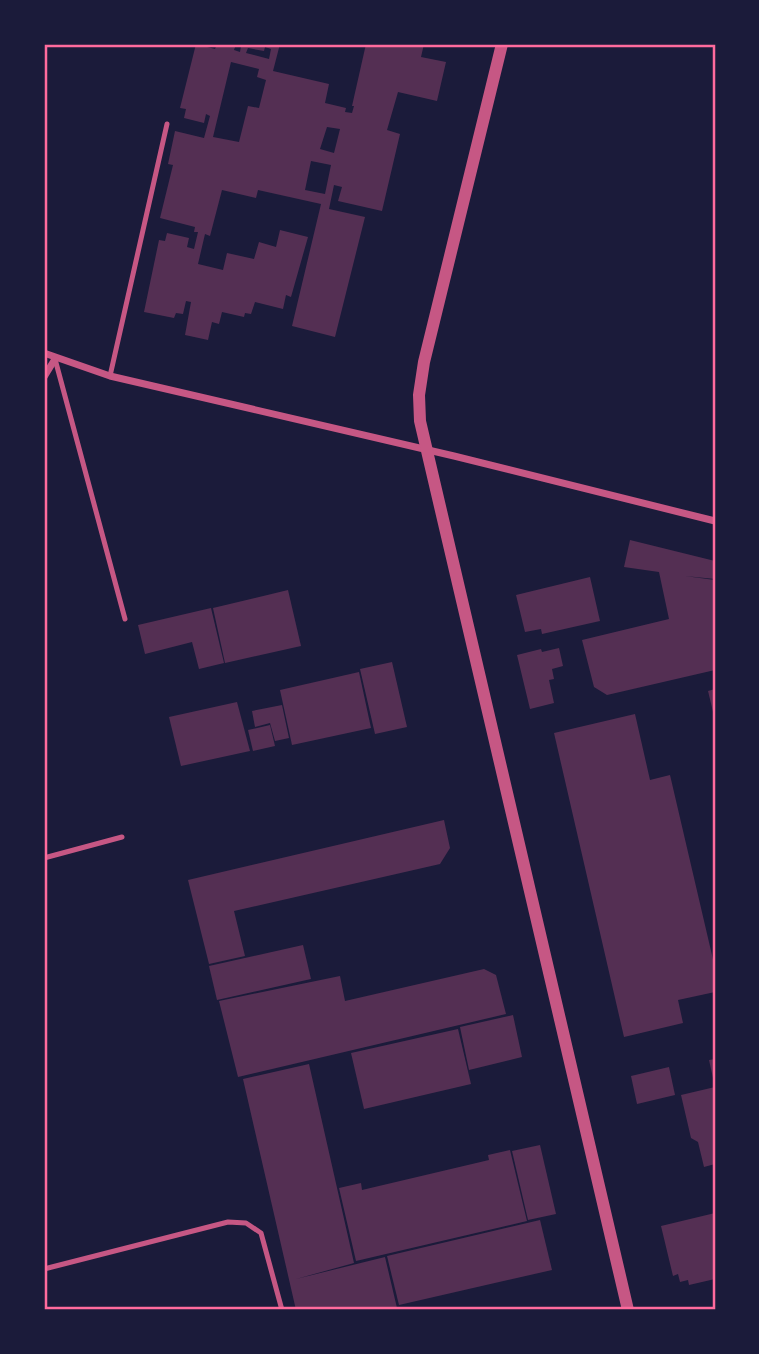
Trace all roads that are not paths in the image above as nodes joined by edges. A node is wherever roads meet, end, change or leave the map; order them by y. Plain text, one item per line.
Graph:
1 (502, 44) edge
2 (167, 124) dead end
3 (44, 353) edge
4 (55, 359) junction
5 (110, 376) junction
6 (44, 377) edge
7 (427, 450) junction
8 (715, 521) edge
9 (125, 619) dead end
10 (122, 837) dead end
11 (44, 858) edge
12 (44, 1269) edge
13 (282, 1310) edge
14 (628, 1310) edge

1 - 7 street
2 - 5 lane
3 - 4 street
4 - 5 street
4 - 6 street
4 - 9 lane
5 - 7 street
7 - 8 street
7 - 14 street
10 - 11 lane
12 - 13 lane

